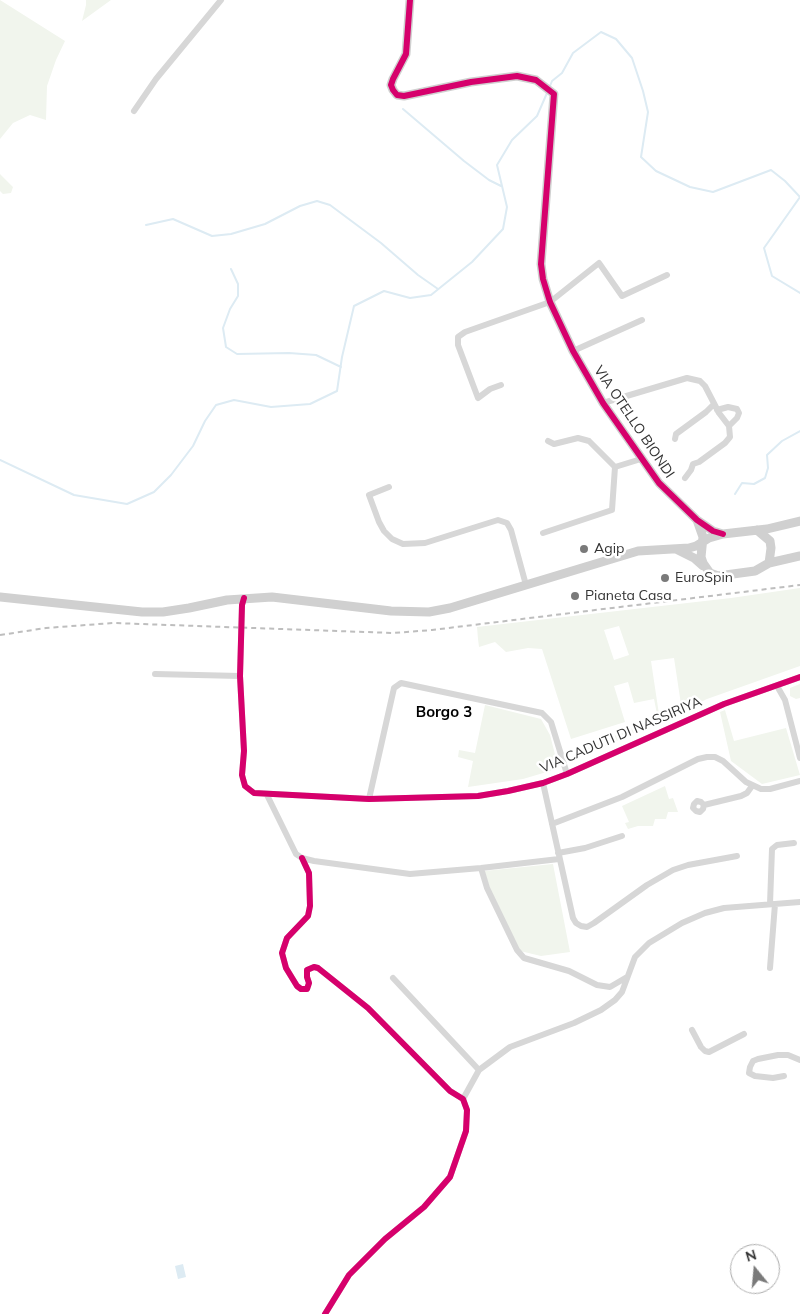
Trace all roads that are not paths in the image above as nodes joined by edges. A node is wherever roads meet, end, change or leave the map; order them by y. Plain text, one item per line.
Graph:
1 (221, 0) edge
2 (410, 0) edge
3 (134, 110) dead end
4 (667, 275) dead end
5 (550, 302) junction
6 (642, 320) dead end
7 (573, 351) junction
8 (501, 385) dead end
9 (604, 403) junction
10 (716, 407) junction
11 (730, 426) junction
12 (675, 439) dead end
13 (548, 441) dead end
14 (641, 458) junction
15 (615, 468) junction
16 (685, 478) dead end
17 (389, 487) dead end
18 (697, 520) junction
19 (800, 521) edge
20 (781, 525) junction
21 (757, 530) junction
22 (543, 533) dead end
23 (723, 534) junction
24 (704, 541) junction
25 (770, 545) junction
26 (676, 549) junction
27 (796, 556) edge
28 (769, 563) junction
29 (705, 568) junction
30 (526, 585) junction
31 (0, 596) edge
32 (244, 598) junction
33 (155, 674) dead end
34 (240, 676) junction
35 (800, 677) edge
36 (777, 686) junction
37 (800, 758) edge
38 (567, 774) junction
39 (800, 781) edge
40 (543, 783) junction
41 (752, 786) junction
42 (267, 795) junction
43 (369, 799) junction
44 (704, 805) dead end
45 (552, 824) junction
46 (622, 836) dead end
47 (794, 843) dead end
48 (559, 856) junction
49 (737, 856) dead end
50 (302, 858) junction
51 (481, 868) junction
52 (800, 902) edge
53 (772, 904) junction
54 (770, 968) dead end
55 (628, 977) junction
56 (393, 978) dead end
57 (692, 1030) dead end
58 (744, 1034) dead end
59 (800, 1060) edge
60 (479, 1070) junction
61 (784, 1076) dead end
62 (463, 1100) junction
63 (325, 1314) edge

1 - 3 street
2 - 5 main road, VIA OTELLO BIONDI
4 - 5 street
5 - 7 main road, VIA OTELLO BIONDI
5 - 8 street
6 - 7 street
7 - 9 main road, VIA OTELLO BIONDI
9 - 10 street
9 - 14 main road, VIA OTELLO BIONDI
10 - 11 street
10 - 11 street
10 - 12 street
11 - 16 street
13 - 15 street
14 - 15 street
14 - 18 main road, VIA OTELLO BIONDI
15 - 22 street
17 - 30 street
18 - 23 main road, VIA OTELLO BIONDI
18 - 24 main road, VIA OTELLO BIONDI
19 - 20 main road
20 - 21 main road
20 - 25 main road
21 - 23 main road
21 - 25 main road
23 - 24 main road
24 - 26 main road
24 - 29 main road
25 - 27 main road
25 - 28 main road
26 - 29 main road
26 - 30 main road
27 - 28 main road
28 - 29 main road
30 - 32 main road
31 - 32 main road
32 - 34 street
33 - 34 street
34 - 42 street
35 - 36 street, VIA CADUTI DI NASSIRIYA
36 - 37 street
36 - 38 street, VIA CADUTI DI NASSIRIYA
38 - 40 street, VIA CADUTI DI NASSIRIYA
38 - 43 street
39 - 41 street
40 - 43 street, VIA CADUTI DI NASSIRIYA
40 - 45 street
41 - 44 street
41 - 45 street
42 - 43 street, VIA CADUTI DI NASSIRIYA
42 - 50 street
45 - 48 street
46 - 48 street
47 - 53 street
48 - 49 street
48 - 51 street
50 - 51 street
50 - 62 street
51 - 55 street
52 - 53 street
53 - 54 street
53 - 55 street
55 - 60 street
56 - 60 street
57 - 58 street
59 - 61 street
60 - 62 street
62 - 63 street

